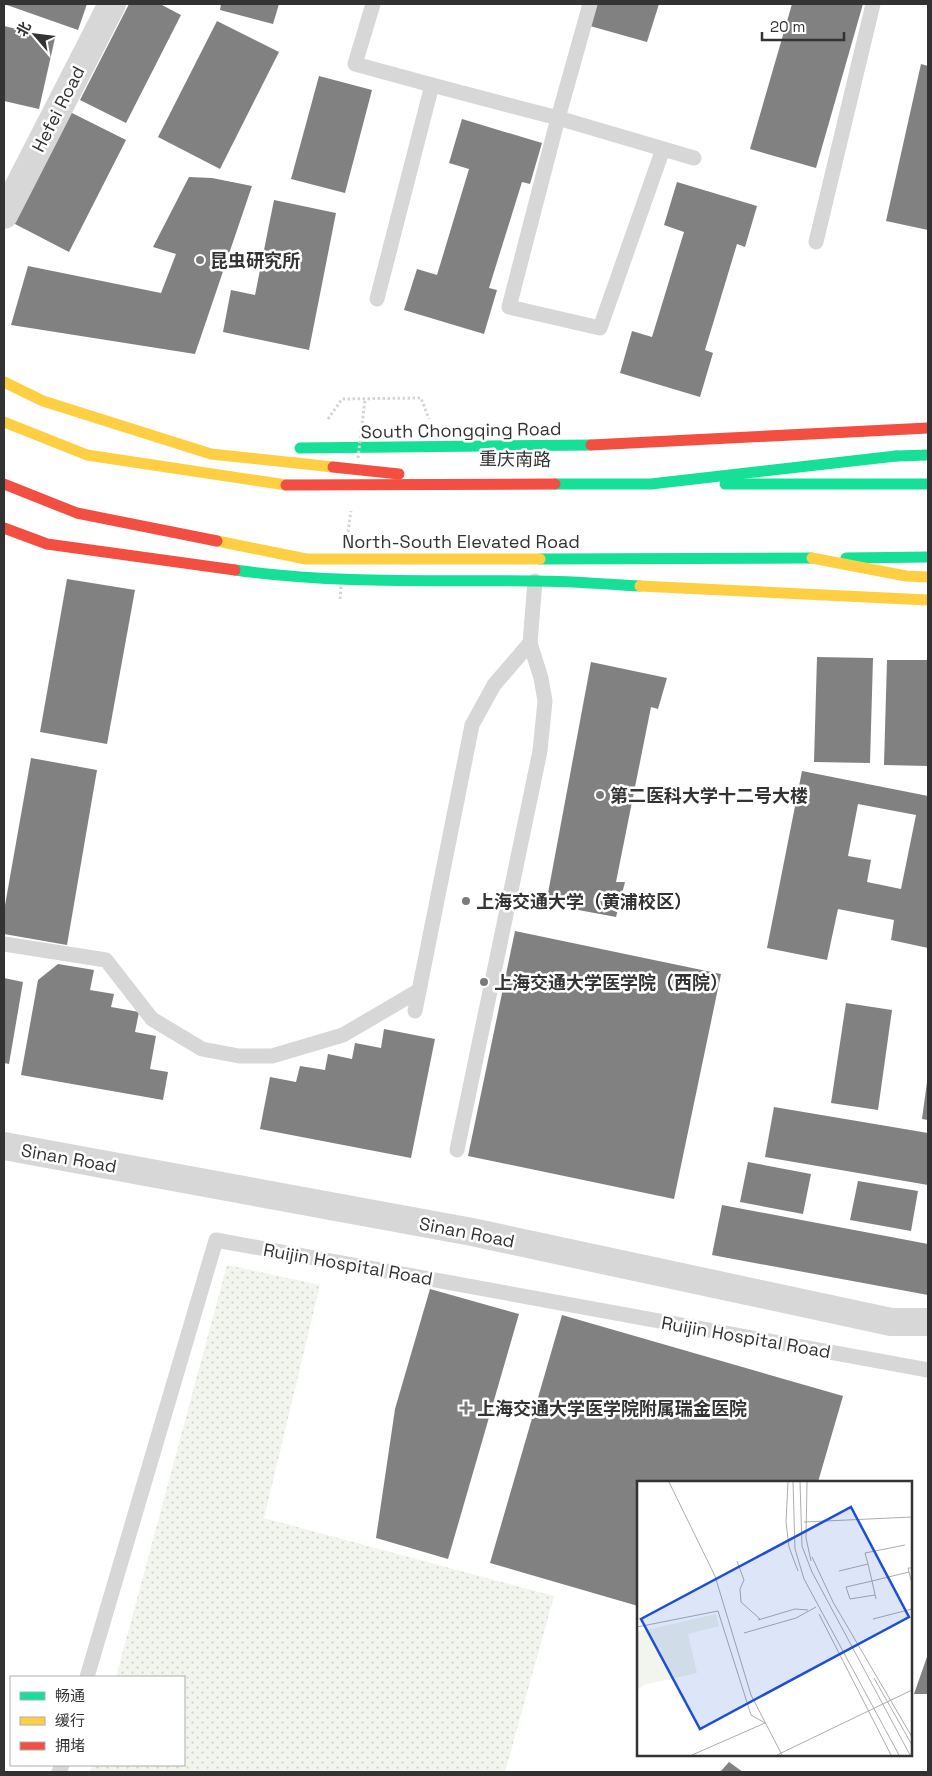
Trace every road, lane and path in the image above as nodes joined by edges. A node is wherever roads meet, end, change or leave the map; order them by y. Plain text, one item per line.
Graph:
1 (112, 4) edge
2 (372, 4) edge
3 (590, 4) edge
4 (873, 4) edge
5 (432, 85) junction
6 (558, 118) junction
7 (663, 149) junction
8 (694, 158) dead end
9 (4, 215) edge
10 (816, 242) dead end
11 (377, 299) dead end
12 (4, 382) edge
13 (422, 398) dead end
14 (342, 399) dead end
15 (4, 422) edge
16 (107, 423) junction
17 (928, 428) edge
18 (183, 433) dead end
19 (287, 447) dead end
20 (928, 455) edge
21 (889, 472) dead end
22 (4, 484) edge
23 (651, 484) junction
24 (928, 484) edge
25 (4, 528) edge
26 (928, 557) edge
27 (812, 558) junction
28 (928, 565) edge
29 (679, 570) dead end
30 (620, 573) dead end
31 (928, 577) edge
32 (535, 580) junction
33 (928, 600) edge
34 (530, 643) junction
35 (4, 944) edge
36 (418, 991) junction
37 (414, 1011) dead end
38 (4, 1146) edge
39 (457, 1150) dead end
40 (928, 1322) edge
41 (928, 1370) edge
42 (87, 1676) edge

1 - 9 street, Hefei Road
2 - 5 lane
3 - 6 lane
4 - 10 lane
5 - 6 lane
5 - 11 lane
6 - 7 lane
6 - 7 lane
7 - 8 lane
12 - 16 main road
13 - 14 path
15 - 23 main road, bridge
16 - 18 main road
16 - 21 main road, 重庆南路
17 - 19 main road, South Chongqing Road
20 - 23 main road, bridge
22 - 27 main road, North-South Elevated Road, bridge
23 - 24 main road, bridge
25 - 32 main road
26 - 27 main road, North-South Elevated Road, bridge
27 - 31 main road, bridge
28 - 29 main road
30 - 32 main road
32 - 33 main road
32 - 34 lane
34 - 36 lane
34 - 39 lane
35 - 36 lane
36 - 37 lane
38 - 40 street, Sinan Road
41 - 42 lane, Ruijin Hospital Road

